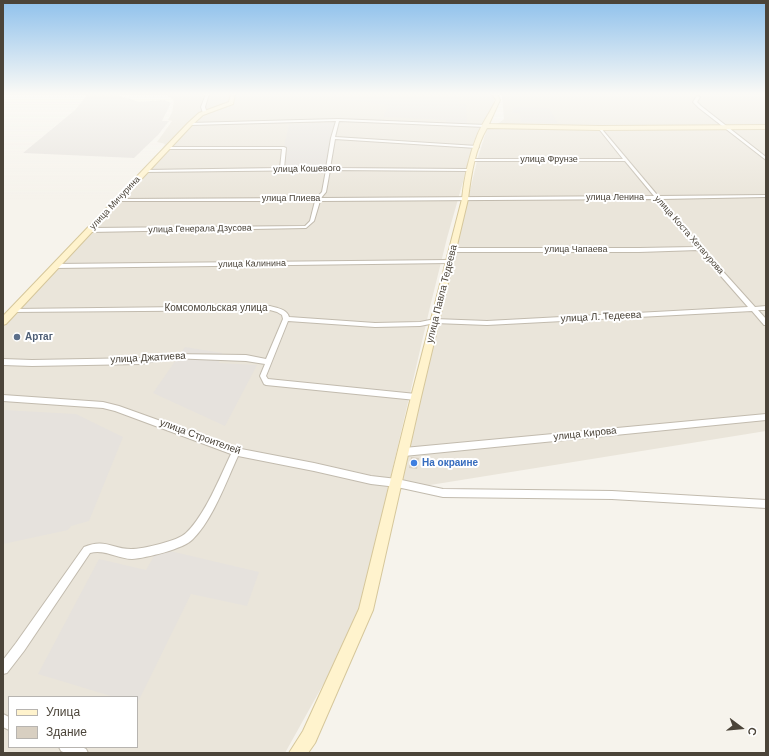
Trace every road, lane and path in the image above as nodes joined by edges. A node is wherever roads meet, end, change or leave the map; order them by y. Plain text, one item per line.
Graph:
1 (185, 129) edge
2 (335, 129) edge
3 (484, 129) edge
4 (601, 129) edge
5 (728, 129) edge
6 (333, 138) junction
7 (477, 147) junction
8 (167, 148) junction
9 (766, 159) edge
10 (473, 160) junction
11 (625, 160) junction
12 (329, 168) junction
13 (282, 169) junction
14 (145, 170) junction
15 (469, 170) junction
16 (766, 196) edge
17 (657, 198) junction
18 (318, 199) junction
19 (116, 200) junction
20 (465, 200) junction
21 (90, 230) junction
22 (699, 248) junction
23 (453, 250) junction
24 (449, 262) junction
25 (55, 266) junction
26 (753, 308) junction
27 (766, 308) edge
28 (14, 311) junction
29 (286, 319) junction
30 (3, 322) edge
31 (435, 322) junction
32 (766, 323) edge
33 (3, 362) edge
34 (269, 362) junction
35 (416, 397) junction
36 (3, 398) edge
37 (766, 417) edge
38 (236, 452) junction
39 (404, 452) junction
40 (397, 483) junction
41 (766, 504) edge
42 (3, 669) edge
43 (67, 748) edge
44 (82, 753) edge
45 (298, 753) edge

1 - 8 street, улица Мичурина
2 - 6 street
3 - 7 street, улица Павла Тедеева
4 - 11 street, улица Коста Хетагурова
5 - 9 street
6 - 7 street
6 - 12 street
7 - 10 street, улица Павла Тедеева
8 - 13 street
8 - 14 street, улица Мичурина
10 - 11 street, улица Фрунзе
10 - 15 street, улица Павла Тедеева
11 - 17 street, улица Коста Хетагурова
12 - 13 street, улица Кошевого
12 - 15 street, улица Кошевого
12 - 18 street
13 - 14 street, улица Кошевого
14 - 19 street, улица Мичурина
15 - 20 street, улица Павла Тедеева
16 - 17 street, улица Ленина
17 - 20 street, улица Ленина
17 - 22 street, улица Коста Хетагурова
18 - 19 street, улица Плиева
18 - 20 street, улица Плиева
18 - 21 street, улица Генерала Дзусова
19 - 21 street, улица Мичурина
20 - 23 street, улица Павла Тедеева
21 - 25 street, улица Мичурина
22 - 23 street, улица Чапаева
22 - 26 street, улица Коста Хетагурова
23 - 24 street, улица Павла Тедеева
24 - 25 street, улица Калинина
24 - 31 street, улица Павла Тедеева
25 - 28 street, улица Мичурина
26 - 27 street, улица Л. Тедеева
26 - 31 street, улица Л. Тедеева
26 - 32 street, улица Коста Хетагурова
28 - 29 street, Комсомольская улица
28 - 30 street, улица Мичурина
29 - 31 street
29 - 34 street
31 - 35 street, улица Павла Тедеева
33 - 34 street, улица Джатиева
34 - 35 street
35 - 39 street, улица Павла Тедеева
36 - 38 street, улица Строителей
37 - 39 street, улица Кирова
38 - 40 street, улица Строителей
38 - 42 street
39 - 40 street, улица Павла Тедеева
40 - 41 street, улица Строителей
40 - 45 street, улица Павла Тедеева
43 - 44 street

